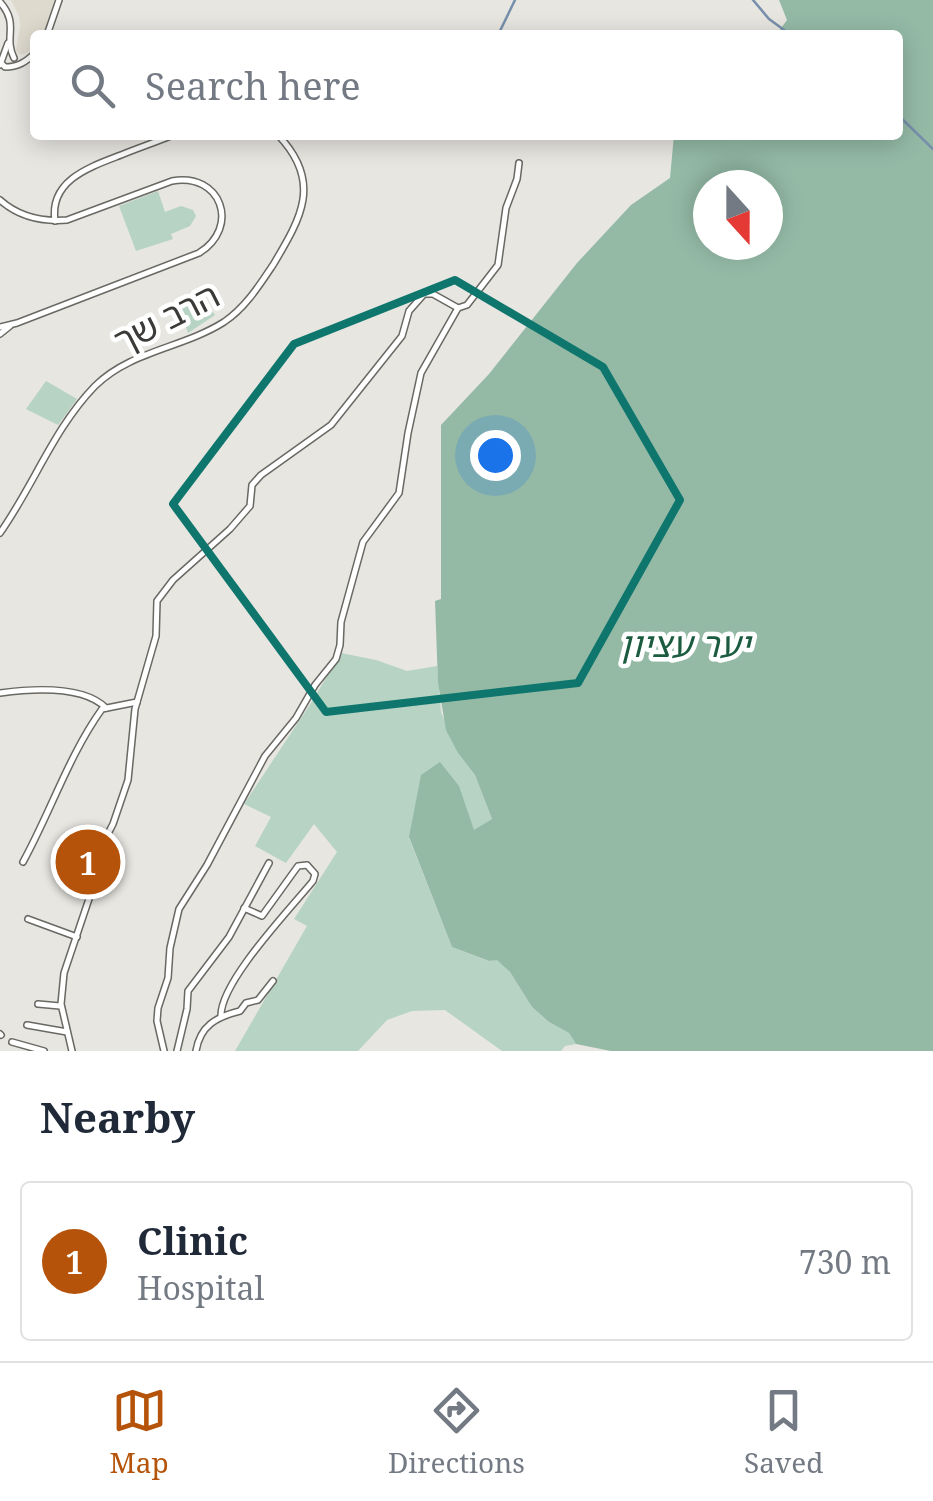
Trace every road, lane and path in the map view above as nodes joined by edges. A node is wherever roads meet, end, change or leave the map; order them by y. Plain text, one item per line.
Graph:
1 (59, 0) edge
2 (0, 2) edge
3 (49, 30) edge
4 (10, 40) junction
5 (30, 56) edge
6 (13, 57) junction
7 (30, 57) edge
8 (1, 61) edge
9 (9, 68) junction
10 (0, 74) edge
11 (160, 140) edge
12 (283, 140) edge
13 (518, 164) dead end
14 (0, 200) edge
15 (55, 221) junction
16 (458, 308) junction
17 (0, 330) edge
18 (0, 532) edge
19 (0, 693) edge
20 (137, 702) junction
21 (106, 708) junction
22 (23, 862) dead end
23 (270, 863) dead end
24 (244, 908) junction
25 (28, 918) dead end
26 (77, 937) junction
27 (273, 981) dead end
28 (38, 1004) dead end
29 (61, 1006) junction
30 (222, 1016) junction
31 (27, 1025) dead end
32 (68, 1032) junction
33 (12, 1042) dead end
34 (44, 1051) edge
35 (72, 1051) edge
36 (164, 1051) edge
37 (178, 1051) edge
38 (196, 1051) edge

1 - 3 street
2 - 4 street
4 - 6 street
4 - 8 street
5 - 6 street
6 - 8 street
6 - 9 street
7 - 9 street
8 - 9 street
9 - 10 street
11 - 15 street
12 - 18 street, הרב שך
13 - 16 street
14 - 15 street
15 - 17 street
16 - 20 street
16 - 36 street
19 - 21 street
20 - 21 street
20 - 26 street
21 - 22 street
23 - 24 street
24 - 30 street
24 - 37 street
25 - 26 street
26 - 29 street
27 - 30 street
28 - 29 street
29 - 32 street
30 - 38 street
31 - 32 street
32 - 35 street
33 - 34 street

